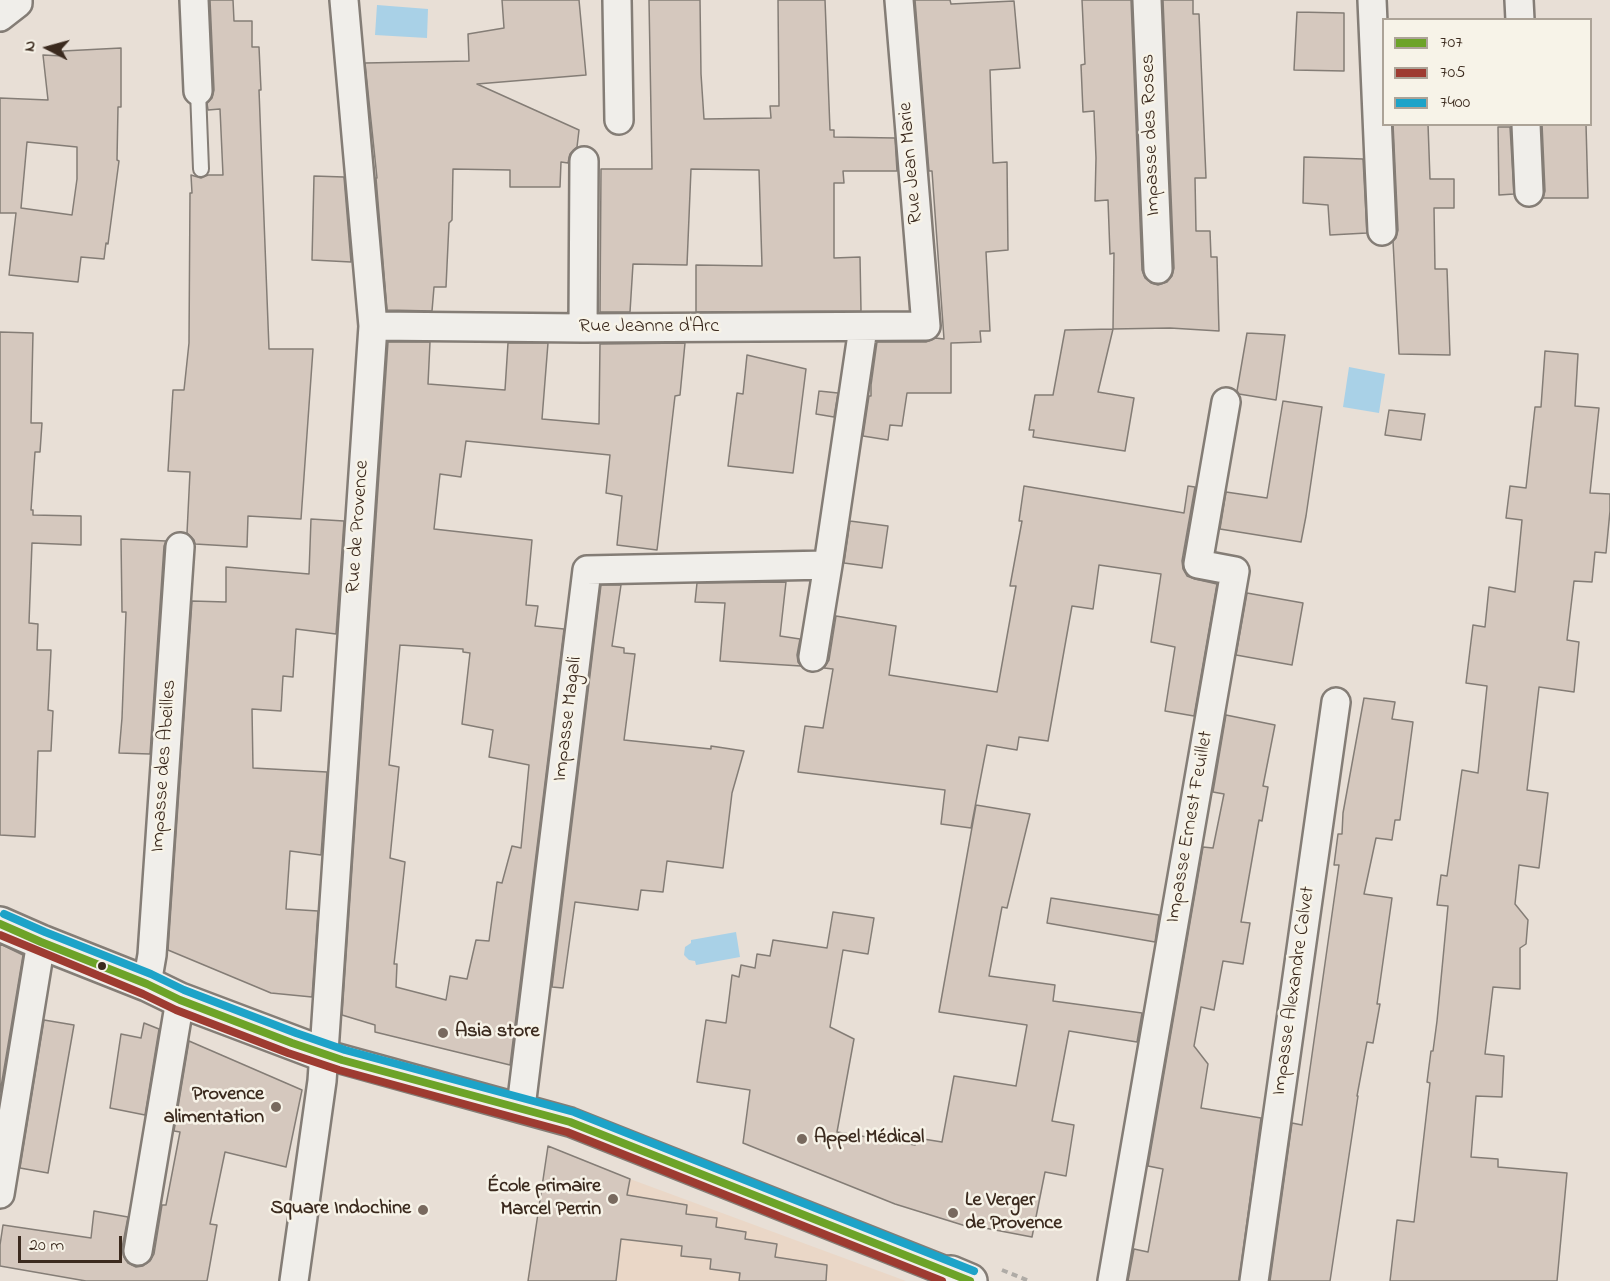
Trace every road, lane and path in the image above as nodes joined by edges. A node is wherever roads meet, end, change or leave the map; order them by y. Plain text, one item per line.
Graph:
1 (18, 0) edge
2 (194, 0) edge
3 (344, 0) edge
4 (617, 0) edge
5 (899, 0) edge
6 (1147, 0) edge
7 (1372, 0) edge
8 (1519, 0) edge
9 (0, 17) edge
10 (1520, 18) edge
11 (198, 91) joint
12 (619, 120) dead end
13 (1526, 126) edge
14 (584, 161) dead end
15 (201, 169) dead end
16 (1529, 192) dead end
17 (1382, 231) dead end
18 (1158, 269) dead end
19 (373, 326) junction
20 (926, 326) joint
21 (583, 328) junction
22 (863, 328) junction
23 (1226, 402) dead end
24 (180, 548) dead end
25 (828, 565) junction
26 (813, 657) dead end
27 (1336, 702) dead end
28 (0, 924) edge
29 (41, 942) junction
30 (147, 984) junction
31 (180, 1000) junction
32 (323, 1054) junction
33 (521, 1107) junction
34 (0, 1194) edge
35 (138, 1251) dead end
36 (957, 1278) edge
37 (294, 1281) edge
38 (1112, 1281) edge
39 (1254, 1281) edge

1 - 9 street
2 - 11 street
3 - 19 street, Rue de Provence
4 - 12 street
5 - 20 street, Rue Jean Marie
6 - 18 street, Impasse des Roses
7 - 17 street
8 - 10 street
11 - 15 lane
13 - 16 street
14 - 21 street
19 - 21 street, Rue Jeanne d'Arc
19 - 32 street, Rue de Provence
20 - 22 street, Rue Jeanne d'Arc
21 - 22 street, Rue Jeanne d'Arc
22 - 25 street
23 - 38 street, Impasse Ernest Feuillet
24 - 30 street, Impasse des Abeilles
25 - 26 street
25 - 33 street, Impasse Magali
27 - 39 street, Impasse Alexandre Calvet
28 - 29 street
29 - 30 street
29 - 34 street
30 - 31 street
31 - 32 street
31 - 35 street
32 - 33 street
32 - 37 street, Rue de Provence
33 - 36 street

